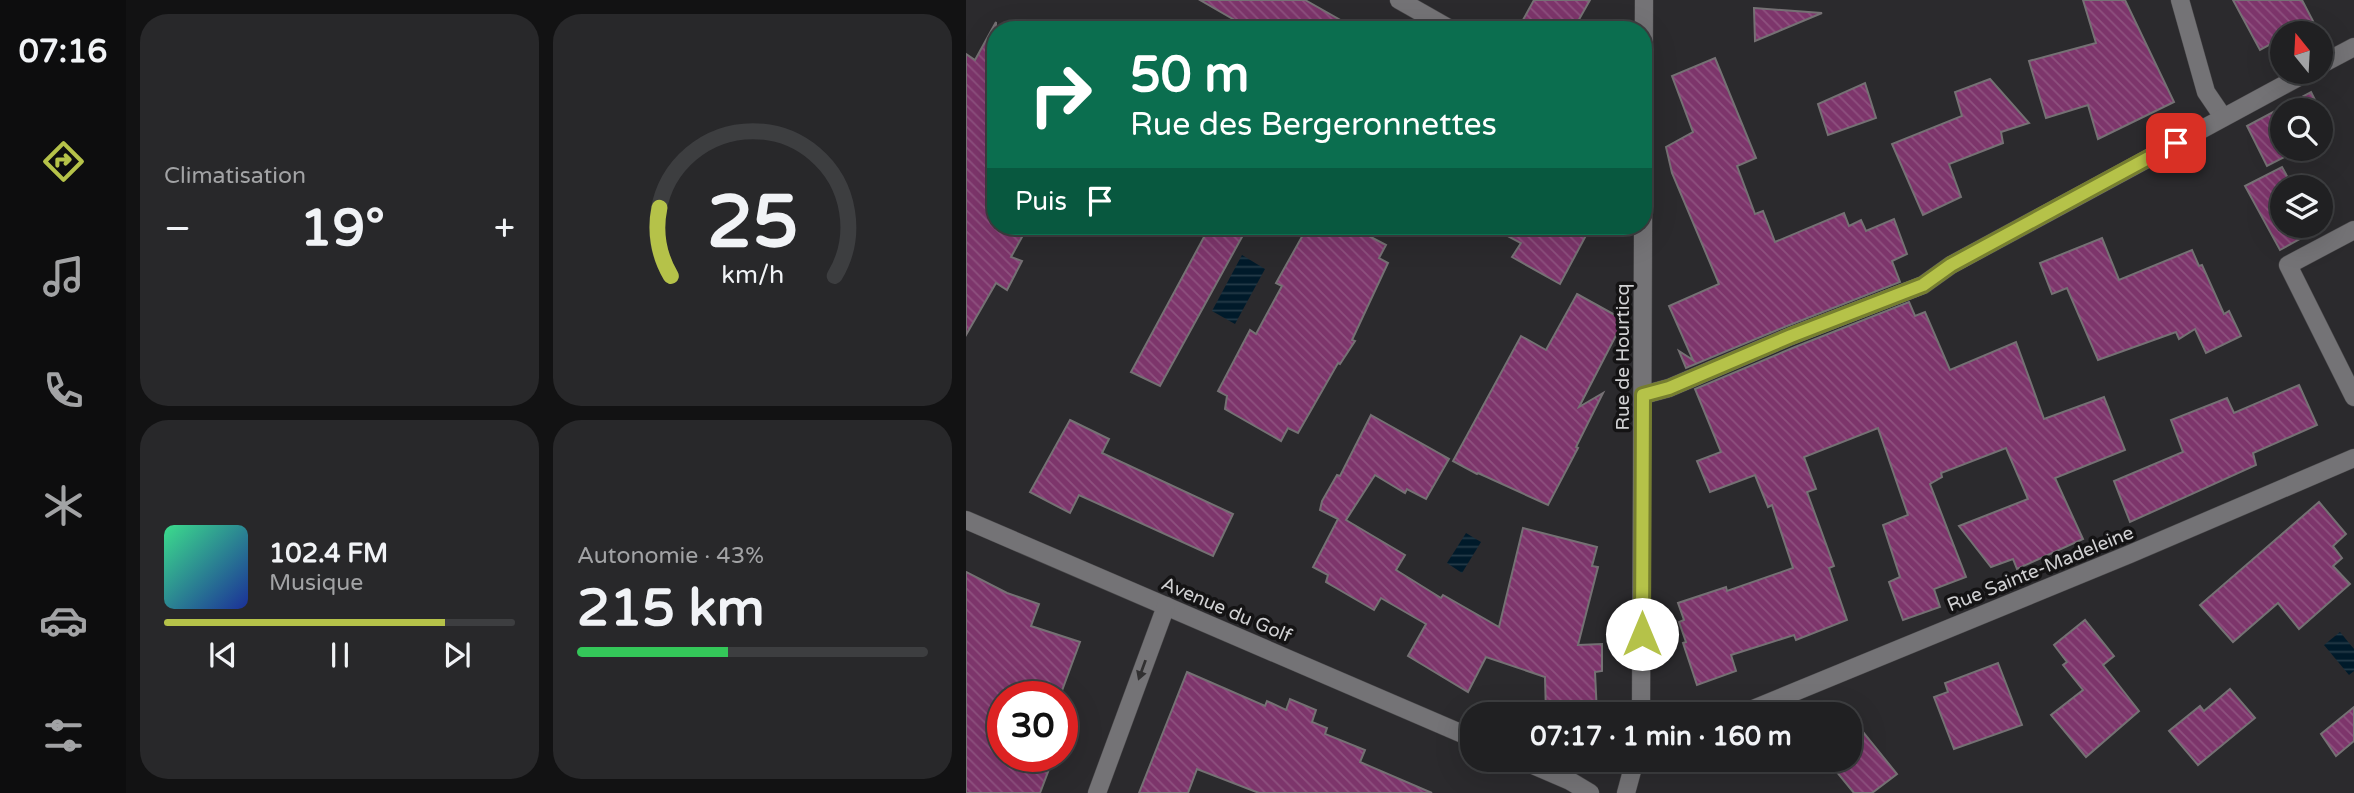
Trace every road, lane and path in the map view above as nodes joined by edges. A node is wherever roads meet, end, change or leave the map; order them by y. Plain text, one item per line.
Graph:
1 (1399, 0) edge
2 (1644, 0) edge
3 (2180, 0) edge
4 (1436, 21) edge
5 (1644, 21) edge
6 (2354, 47) edge
7 (2333, 58) edge
8 (2285, 84) edge
9 (2223, 117) junction
10 (2354, 230) edge
11 (1644, 235) edge
12 (1643, 395) junction
13 (2354, 397) edge
14 (2354, 457) edge
15 (966, 520) edge
16 (1166, 606) junction
17 (1641, 702) edge
18 (1770, 702) edge
19 (1460, 733) edge
20 (1549, 772) edge
21 (1632, 772) edge
22 (1097, 793) edge
23 (1590, 793) edge
24 (1626, 793) edge

1 - 4 street
2 - 5 street, Rue de Hourticq
3 - 9 street
6 - 7 street
8 - 9 street
9 - 12 street
10 - 13 street
11 - 12 street, Rue de Hourticq
12 - 17 street, Rue de Hourticq
14 - 18 street, Rue Sainte-Madeleine
15 - 16 street, Avenue du Golf
16 - 19 street, Avenue du Golf
16 -> 22 street
20 - 23 street
21 - 24 street

